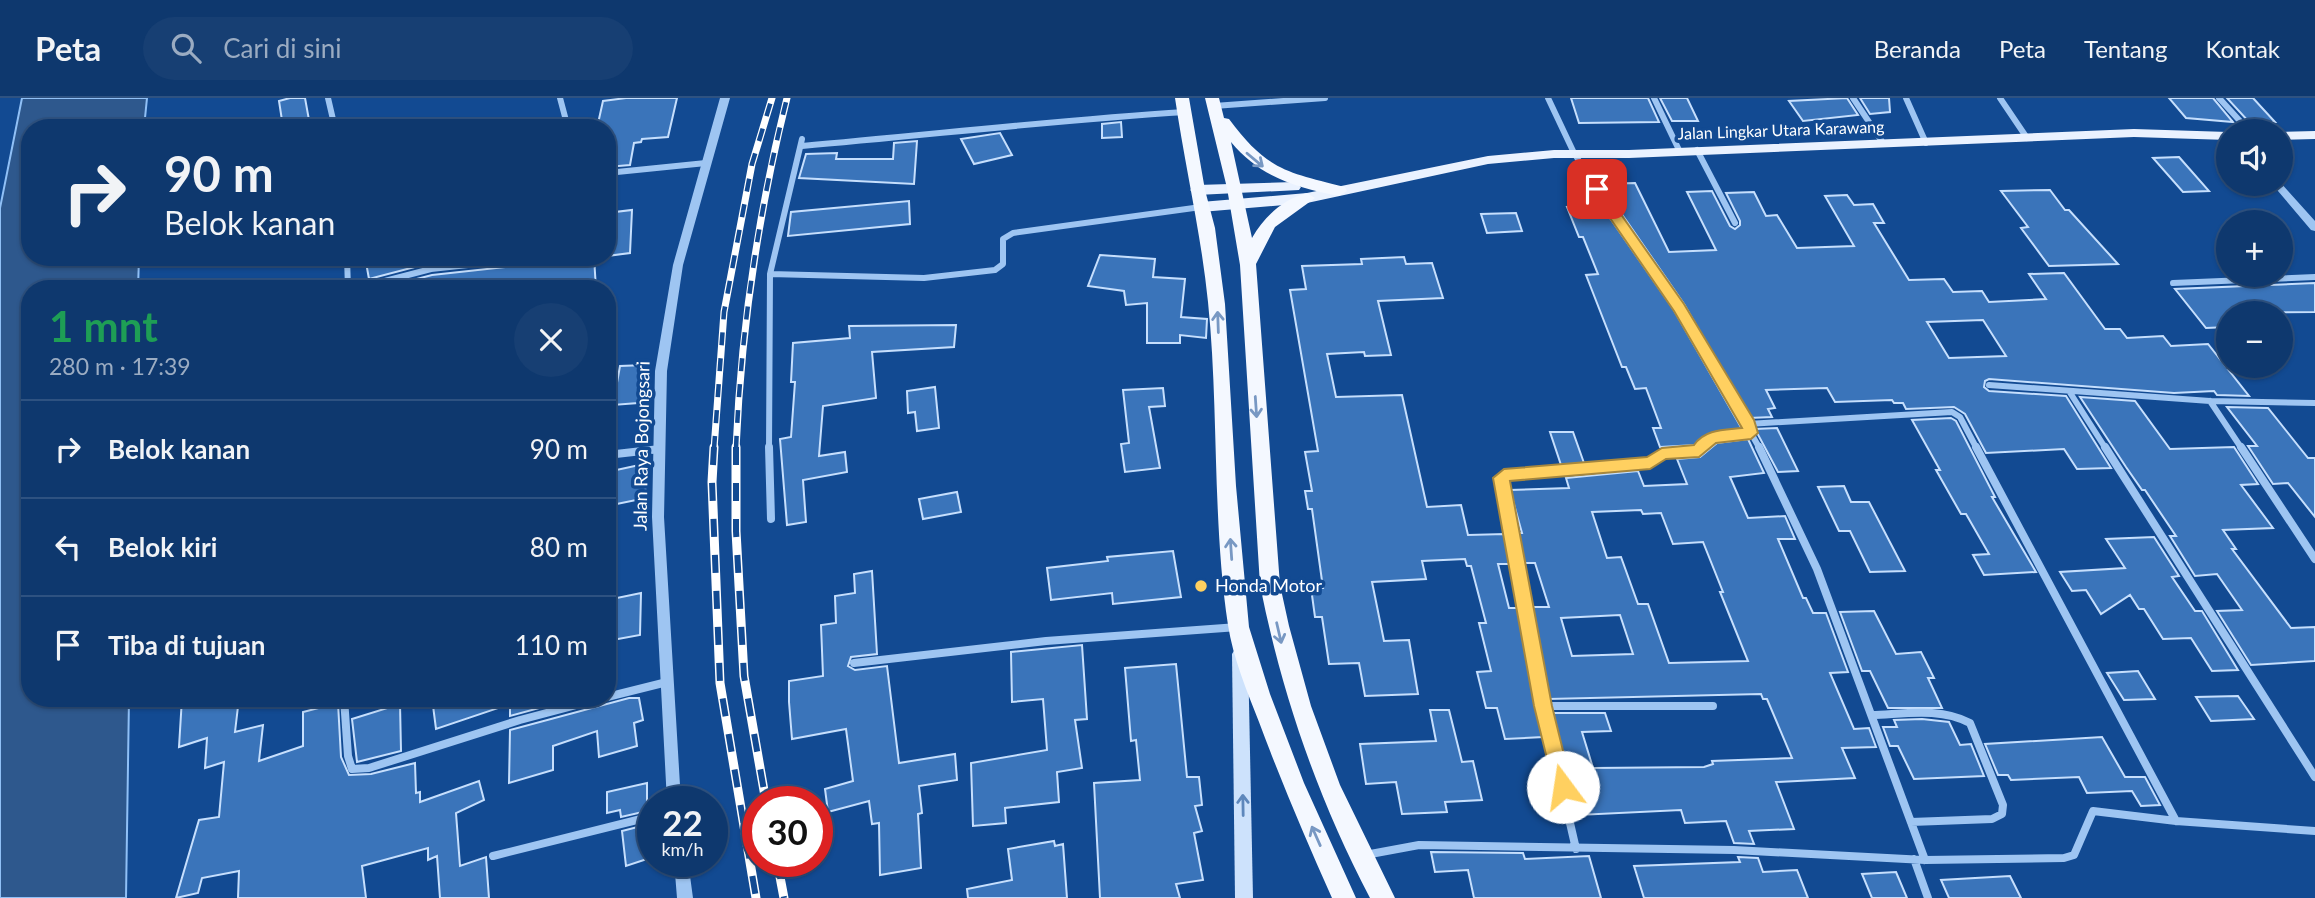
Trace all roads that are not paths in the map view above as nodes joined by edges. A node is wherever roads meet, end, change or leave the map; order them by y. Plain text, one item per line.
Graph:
1 (328, 98) edge
2 (560, 98) edge
3 (725, 98) edge
4 (1325, 98) edge
5 (1548, 98) edge
6 (1654, 98) edge
7 (1853, 98) edge
8 (1906, 98) edge
9 (2000, 98) edge
10 (2219, 98) edge
11 (1236, 101) edge
12 (1213, 102) edge
13 (1184, 105) edge
14 (333, 119) edge
15 (566, 119) edge
16 (2238, 119) edge
17 (2293, 135) edge
18 (2315, 135) edge
19 (2216, 136) edge
20 (2027, 138) junction
21 (1883, 143) junction
22 (1926, 143) junction
23 (1697, 150) junction
24 (1680, 152) junction
25 (1574, 153) junction
26 (706, 163) junction
27 (616, 172) edge
28 (1339, 191) junction
29 (1236, 196) junction
30 (2287, 196) edge
31 (1199, 198) junction
32 (1307, 198) junction
33 (1735, 223) dead end
34 (2315, 228) edge
35 (1248, 265) junction
36 (459, 266) edge
37 (771, 274) junction
38 (2315, 277) edge
39 (389, 280) edge
40 (2173, 283) dead end
41 (1989, 385) dead end
42 (2069, 390) junction
43 (2210, 401) junction
44 (2315, 403) edge
45 (1749, 429) junction
46 (660, 449) junction
47 (616, 454) edge
48 (771, 519) dead end
49 (2315, 559) edge
50 (1239, 627) junction
51 (854, 663) dead end
52 (667, 682) junction
53 (616, 695) edge
54 (1543, 706) junction
55 (1713, 706) dead end
56 (345, 707) edge
57 (570, 707) edge
58 (1872, 715) junction
59 (2315, 777) edge
60 (673, 786) edge
61 (637, 820) edge
62 (2176, 821) junction
63 (1911, 822) junction
64 (2315, 831) edge
65 (1576, 849) junction
66 (493, 856) dead end
67 (1360, 856) junction
68 (1914, 859) junction
69 (1925, 860) junction
70 (683, 877) edge
71 (685, 898) edge
72 (1244, 898) edge
73 (1344, 898) edge
74 (1383, 898) edge
75 (1928, 898) edge

1 - 14 street
2 - 15 street
3 - 26 street, Jalan Raya Bojongsari
4 - 11 street
5 - 25 street
6 - 24 street
7 - 21 street
8 - 22 street
9 - 20 street
10 - 16 street
11 - 12 street
12 -> 28 highway
12 - 29 highway
13 - 31 highway
13 - 37 street
17 - 18 main road
19 - 20 main road, Jalan Lingkar Utara Karawang
20 - 22 main road, Jalan Lingkar Utara Karawang
21 - 22 main road, Jalan Lingkar Utara Karawang
21 - 23 main road, Jalan Lingkar Utara Karawang
23 - 24 main road, Jalan Lingkar Utara Karawang
23 - 33 street
24 - 25 main road, Jalan Lingkar Utara Karawang
25 - 28 main road, Jalan Lingkar Utara Karawang
25 - 45 street
26 - 27 street
26 - 46 street, Jalan Raya Bojongsari
28 - 29 main road, Jalan Lingkar Utara Karawang
28 - 32 main road, Jalan Lingkar Utara Karawang
29 - 31 main road, Jalan Lingkar Utara Karawang
29 - 32 main road, Jalan Lingkar Utara Karawang
29 - 35 highway
30 - 34 street
31 - 37 street
50 -> 31 highway
32 - 35 highway
35 -> 67 highway
36 - 39 street
37 - 48 street
38 - 40 street
41 - 42 street
42 - 43 street
42 - 59 street
43 - 44 street
43 - 49 street
45 - 54 street
45 - 58 street
45 - 62 street
46 - 47 street
46 - 52 street, Jalan Raya Bojongsari
50 - 51 street
72 -> 50 main road
73 -> 50 highway
52 - 53 street
52 - 60 street, Jalan Raya Bojongsari
54 - 55 street
54 - 65 street
56 - 57 street
58 - 63 street
58 - 63 street
61 - 66 street
62 - 64 street
62 - 69 street
63 - 69 street
65 - 67 street
65 - 68 street
67 - 74 highway
68 - 69 street
68 - 75 street
70 - 71 street

